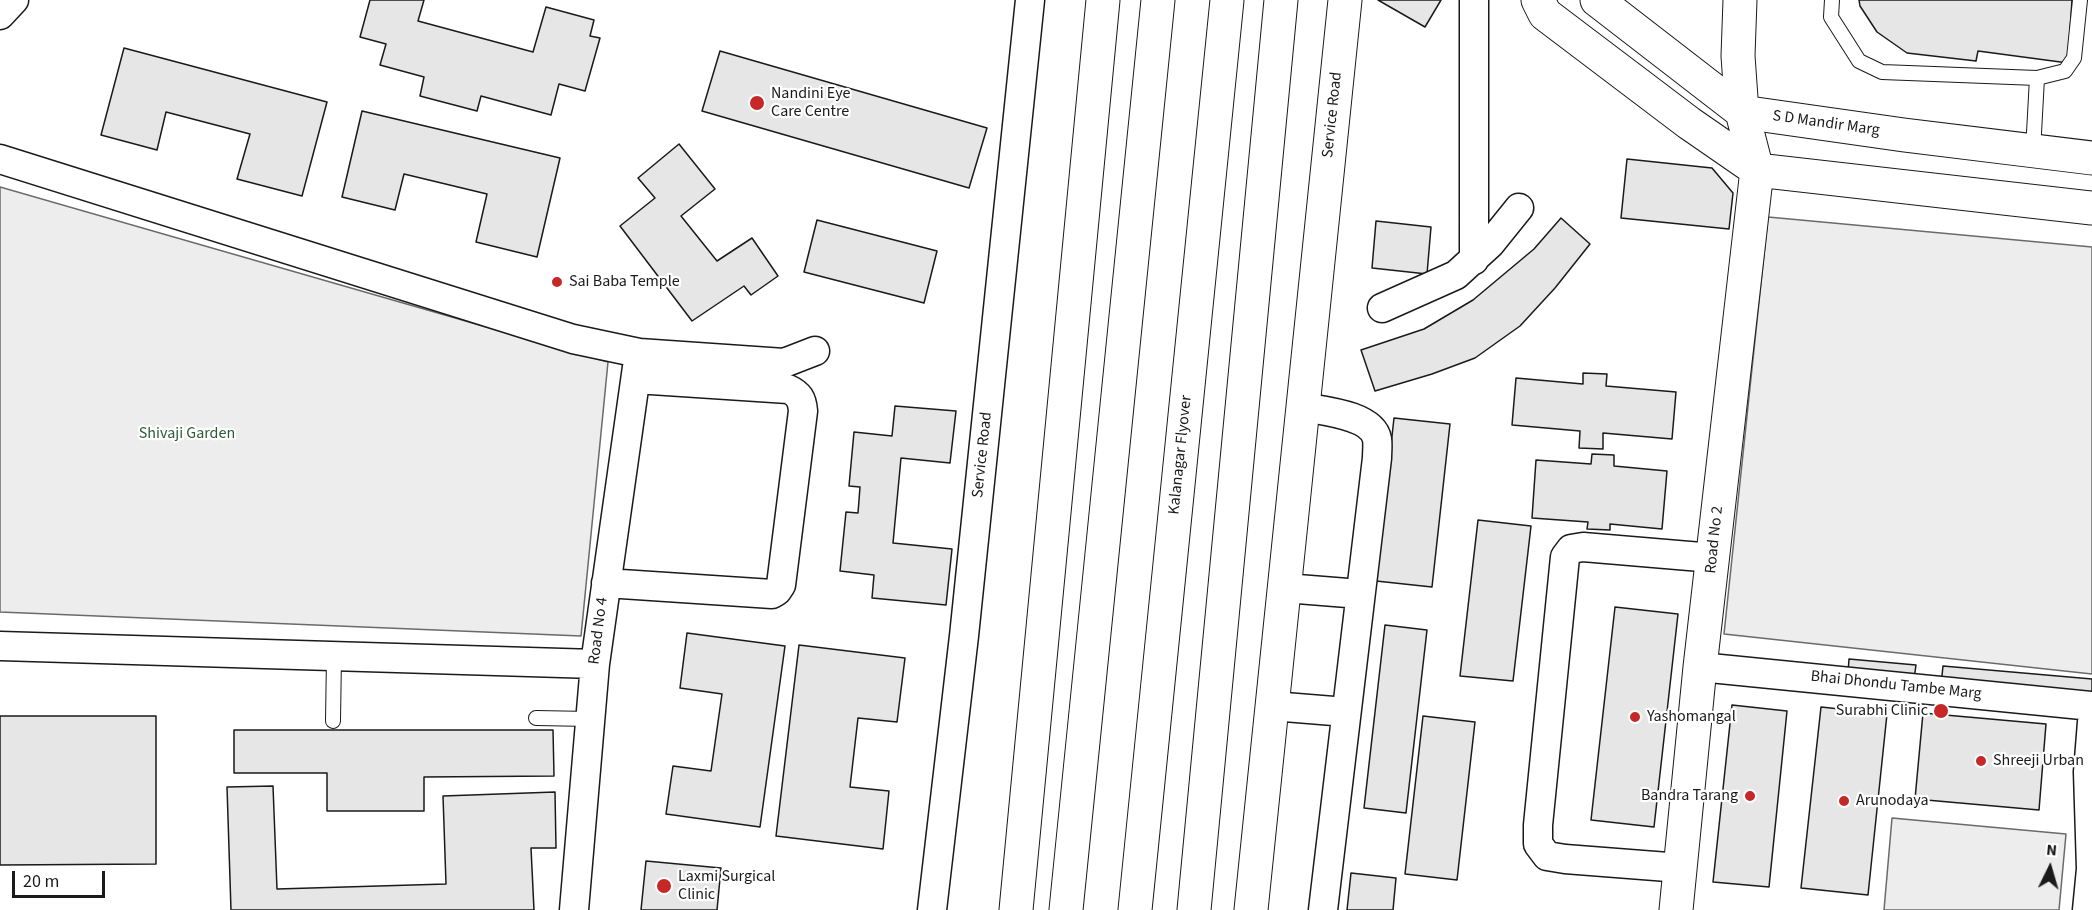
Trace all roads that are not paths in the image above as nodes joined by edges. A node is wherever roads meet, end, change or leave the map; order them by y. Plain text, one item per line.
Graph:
1 (14, 0) edge
2 (1030, 0) edge
3 (1103, 0) edge
4 (1158, 0) edge
5 (1227, 0) edge
6 (1281, 0) edge
7 (1345, 0) edge
8 (1474, 0) edge
9 (1538, 0) edge
10 (1597, 0) edge
11 (1740, 0) edge
12 (1832, 0) edge
13 (2080, 0) edge
14 (0, 15) edge
15 (2037, 78) junction
16 (1742, 112) junction
17 (2033, 151) junction
18 (2092, 158) edge
19 (0, 159) edge
20 (1756, 170) junction
21 (1519, 208) dead end
22 (2092, 208) edge
23 (1474, 260) junction
24 (1382, 308) dead end
25 (816, 351) dead end
26 (637, 366) junction
27 (1304, 406) junction
28 (1713, 558) junction
29 (606, 583) junction
30 (1285, 588) junction
31 (1360, 594) junction
32 (0, 646) edge
33 (334, 656) junction
34 (595, 664) junction
35 (1700, 667) junction
36 (2092, 705) edge
37 (1272, 706) junction
38 (1346, 712) junction
39 (536, 718) dead end
40 (590, 719) junction
41 (333, 721) dead end
42 (2092, 722) edge
43 (1681, 868) junction
44 (574, 910) edge
45 (932, 910) edge
46 (1016, 910) edge
47 (1066, 910) edge
48 (1135, 910) edge
49 (1194, 910) edge
50 (1251, 910) edge
51 (1323, 910) edge
52 (1676, 910) edge
53 (2087, 910) edge

1 - 14 street
2 - 45 street, Service Road
3 - 46 main road
4 - 47 main road
5 - 48 main road, Kalanagar Flyover
6 - 49 main road
7 - 27 main road, Service Road
8 - 23 street
9 - 20 main road
10 - 16 main road, S D Mandir Marg
11 - 16 main road, Road No 2
12 - 15 lane
13 - 15 lane
15 - 17 lane
16 - 17 main road, S D Mandir Marg
16 - 20 main road, Road No 2
17 - 18 main road, S D Mandir Marg
19 - 26 street
20 - 22 main road
20 - 28 main road, Road No 2
21 - 23 street
23 - 24 street
25 - 26 street
26 - 29 street, Road No 4
26 - 29 street
27 - 30 main road, Service Road
27 - 31 street
28 - 35 main road, Road No 2
28 - 43 street
29 - 34 street, Road No 4
30 - 31 street
30 - 37 main road, Service Road
31 - 38 street
32 - 33 street
33 - 34 street
33 - 41 lane
34 - 40 street, Road No 4
35 - 36 street, Bhai Dhondu Tambe Marg
35 - 43 main road, Road No 2
37 - 38 street
37 - 50 main road, Service Road
38 - 51 street
39 - 40 lane
40 - 44 street, Road No 4
42 - 53 street
43 - 52 main road, Road No 2

